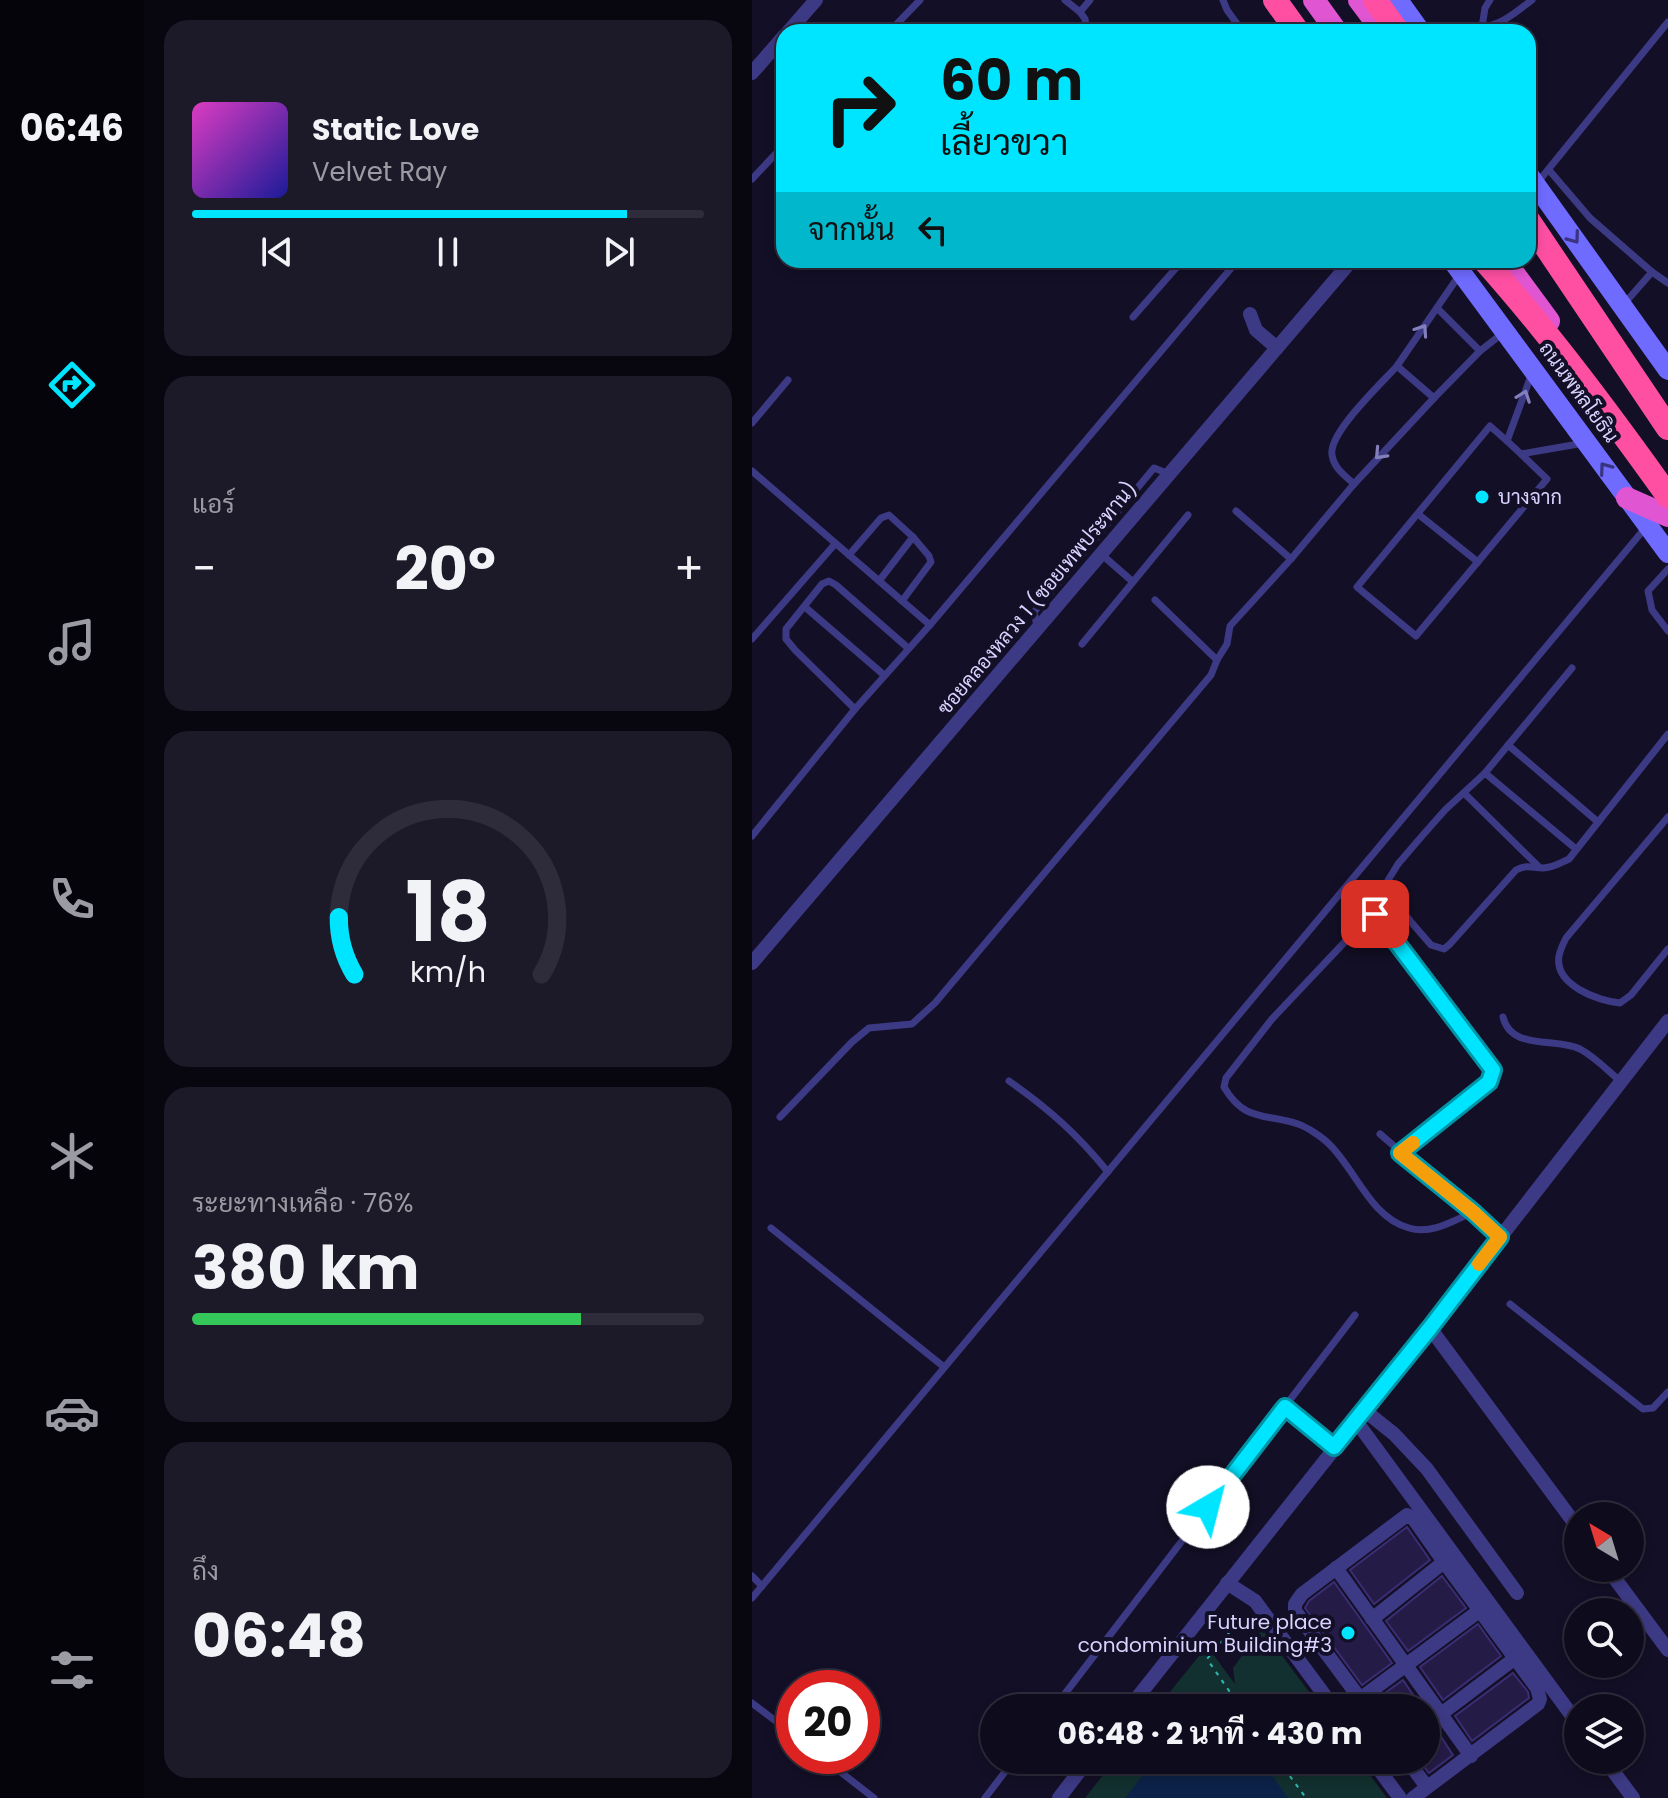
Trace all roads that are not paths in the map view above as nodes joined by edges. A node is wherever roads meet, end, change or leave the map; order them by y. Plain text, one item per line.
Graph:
1 (816, 0) edge
2 (920, 0) edge
3 (1065, 0) edge
4 (1090, 0) edge
5 (1223, 0) edge
6 (1264, 0) edge
7 (1275, 0) edge
8 (1314, 0) edge
9 (1359, 0) edge
10 (1375, 0) edge
11 (1398, 0) edge
12 (1490, 0) edge
13 (1532, 0) edge
14 (1080, 12) junction
15 (1668, 22) edge
16 (795, 24) edge
17 (897, 24) edge
18 (1086, 24) edge
19 (1237, 24) edge
20 (1281, 24) edge
21 (1292, 24) edge
22 (1331, 24) edge
23 (1377, 24) edge
24 (1392, 24) edge
25 (1415, 24) edge
26 (1481, 24) edge
27 (1497, 24) edge
28 (776, 45) edge
29 (752, 73) edge
30 (776, 154) edge
31 (1538, 176) edge
32 (752, 179) edge
33 (1536, 234) edge
34 (1536, 235) edge
35 (1176, 268) edge
36 (1231, 268) edge
37 (1345, 268) edge
38 (1455, 268) edge
39 (1457, 268) edge
40 (1491, 268) edge
41 (1510, 268) edge
42 (1652, 272) junction
43 (1668, 283) edge
44 (1622, 306) junction
45 (1437, 308) junction
46 (1250, 314) dead end
47 (1133, 317) dead end
48 (1505, 332) junction
49 (1277, 348) junction
50 (1480, 351) junction
51 (1397, 366) junction
52 (1533, 370) junction
53 (1668, 370) edge
54 (788, 380) dead end
55 (1434, 398) junction
56 (1668, 412) edge
57 (752, 423) edge
58 (1668, 428) edge
59 (1507, 441) junction
60 (1587, 443) junction
61 (1521, 454) junction
62 (752, 471) edge
63 (1169, 474) junction
64 (1668, 483) edge
65 (1354, 484) junction
66 (1668, 496) edge
67 (1627, 498) joint
68 (1236, 511) dead end
69 (1418, 514) junction
70 (1188, 515) dead end
71 (1658, 521) edge
72 (913, 537) junction
73 (835, 544) junction
74 (1668, 553) edge
75 (1101, 554) junction
76 (849, 555) junction
77 (1291, 559) junction
78 (1478, 562) junction
79 (1668, 569) edge
80 (879, 581) junction
81 (1132, 581) junction
82 (1155, 600) dead end
83 (902, 601) junction
84 (805, 607) junction
85 (930, 625) junction
86 (1037, 628) junction
87 (1668, 631) edge
88 (752, 639) edge
89 (1082, 644) dead end
90 (908, 648) junction
91 (1217, 660) junction
92 (1572, 668) dead end
93 (884, 675) junction
94 (855, 709) junction
95 (1668, 734) edge
96 (1508, 745) junction
97 (1485, 773) junction
98 (1464, 793) junction
99 (1668, 817) edge
100 (1598, 822) junction
101 (752, 836) edge
102 (1576, 849) junction
103 (1541, 868) junction
104 (1668, 949) edge
105 (752, 963) edge
106 (1503, 1017) dead end
107 (1668, 1021) edge
108 (1009, 1081) dead end
109 (1622, 1082) junction
110 (780, 1117) dead end
111 (1380, 1134) dead end
112 (1400, 1153) junction
113 (1108, 1172) junction
114 (1473, 1212) junction
115 (771, 1228) dead end
116 (1500, 1237) junction
117 (1510, 1304) dead end
118 (1355, 1315) dead end
119 (1430, 1328) junction
120 (944, 1367) junction
121 (1668, 1392) edge
122 (1285, 1407) junction
123 (1360, 1415) junction
124 (1334, 1447) junction
125 (1564, 1509) edge
126 (1444, 1562) junction
127 (1336, 1568) junction
128 (752, 1576) edge
129 (1617, 1582) edge
130 (1227, 1583) junction
131 (762, 1586) junction
132 (1517, 1593) dead end
133 (752, 1598) edge
134 (1479, 1611) junction
135 (1372, 1619) junction
136 (1668, 1650) edge
137 (1514, 1659) junction
138 (1405, 1666) junction
139 (1065, 1694) edge
140 (1140, 1694) edge
141 (1325, 1694) edge
142 (1356, 1694) edge
143 (1368, 1694) edge
144 (752, 1703) edge
145 (1564, 1704) edge
146 (1441, 1714) junction
147 (776, 1721) edge
148 (1471, 1756) junction
149 (843, 1774) edge
150 (1003, 1774) edge
151 (1077, 1774) edge
152 (1382, 1774) edge
153 (1417, 1774) edge
154 (1615, 1774) edge
155 (1427, 1787) junction
156 (874, 1798) edge
157 (985, 1798) edge
158 (1059, 1798) edge
159 (1400, 1798) edge
160 (1413, 1798) edge
161 (1633, 1798) edge

1 - 16 street
2 - 17 lane
3 - 14 lane
4 - 14 lane
5 - 19 lane
6 - 20 main road
7 - 21 highway
8 - 22 highway
9 - 23 highway
10 - 24 highway
11 - 25 main road
12 - 26 lane
13 - 27 lane
14 - 18 lane
15 - 31 lane
28 - 29 street
30 - 32 lane
31 - 42 lane
31 -> 44 main road
33 - 56 highway
34 - 58 highway
35 - 47 lane
36 - 85 lane
37 - 49 street, ซอยคลองหลวง 1 (ซอยเทพประทาน)
38 - 45 lane
39 - 48 main road, ถนนพหลโยธิน
40 - 66 highway
41 - 64 highway, ถนนพหลโยธิน
42 - 43 lane
42 - 44 lane
44 - 53 main road
45 - 50 lane
51 -> 45 lane
46 - 49 street
48 - 50 lane
48 - 52 main road, ถนนพหลโยธิน
49 - 63 street, ซอยคลองหลวง 1 (ซอยเทพประทาน)
50 - 55 lane
51 - 55 lane
51 - 65 lane
59 -> 52 lane
52 - 60 main road, ถนนพหลโยธิน
54 - 57 lane
55 -> 65 lane
59 - 61 lane
59 - 69 lane
60 - 61 lane
67 -> 60 main road, ถนนพหลโยธิน
61 - 78 lane
62 - 73 lane
63 - 75 street, ซอยคลองหลวง 1 (ซอยเทพประทาน)
63 - 86 lane
65 - 77 lane
67 - 71 highway
68 - 77 lane
69 - 78 lane
69 - 78 lane
70 - 81 lane
71 - 74 main road
71 - 113 lane
72 - 76 lane
72 - 80 lane
72 - 83 lane
73 - 76 lane
73 - 88 lane
75 - 81 lane
75 - 86 street, ซอยคลองหลวง 1 (ซอยเทพประทาน)
76 - 80 lane
77 - 91 lane
79 - 87 lane
80 - 83 lane
81 - 89 lane
82 - 91 lane
83 - 85 lane
84 - 90 lane
84 - 93 lane
84 - 94 lane
85 - 90 lane
86 - 105 street, ซอยคลองหลวง 1 (ซอยเทพประทาน)
90 - 93 lane
91 - 110 lane
92 - 96 lane
93 - 94 lane
94 - 101 lane
95 - 100 lane
96 - 97 lane
96 - 100 lane
97 - 98 lane
97 - 102 lane
98 - 103 lane
98 - 103 lane
99 - 104 lane
100 - 102 lane
102 - 103 lane
106 - 109 lane
107 - 109 street
108 - 113 lane
109 - 116 street
111 - 112 lane
112 - 114 lane
112 - 114 lane
113 - 120 lane
114 - 116 lane
115 - 120 lane
116 - 119 street
117 - 121 lane
118 - 122 lane
119 - 123 street
119 - 125 street
120 - 131 lane
122 - 124 lane
122 - 139 lane
123 - 124 street
123 - 132 street
123 - 145 street
124 - 130 street
126 - 127 street
126 - 134 street
126 - 135 street
127 - 135 street
127 - 142 street
128 - 131 lane
129 - 136 street
130 - 140 street
130 - 141 street
131 - 133 lane
134 - 137 street
134 - 138 street
135 - 138 street
137 - 146 street
137 - 148 street
138 - 143 street
138 - 146 street
144 - 147 lane
146 - 148 street
148 - 155 street
149 - 156 lane
150 - 157 lane
151 - 158 street
152 - 159 street
153 - 155 street
154 - 161 street
155 - 160 street

